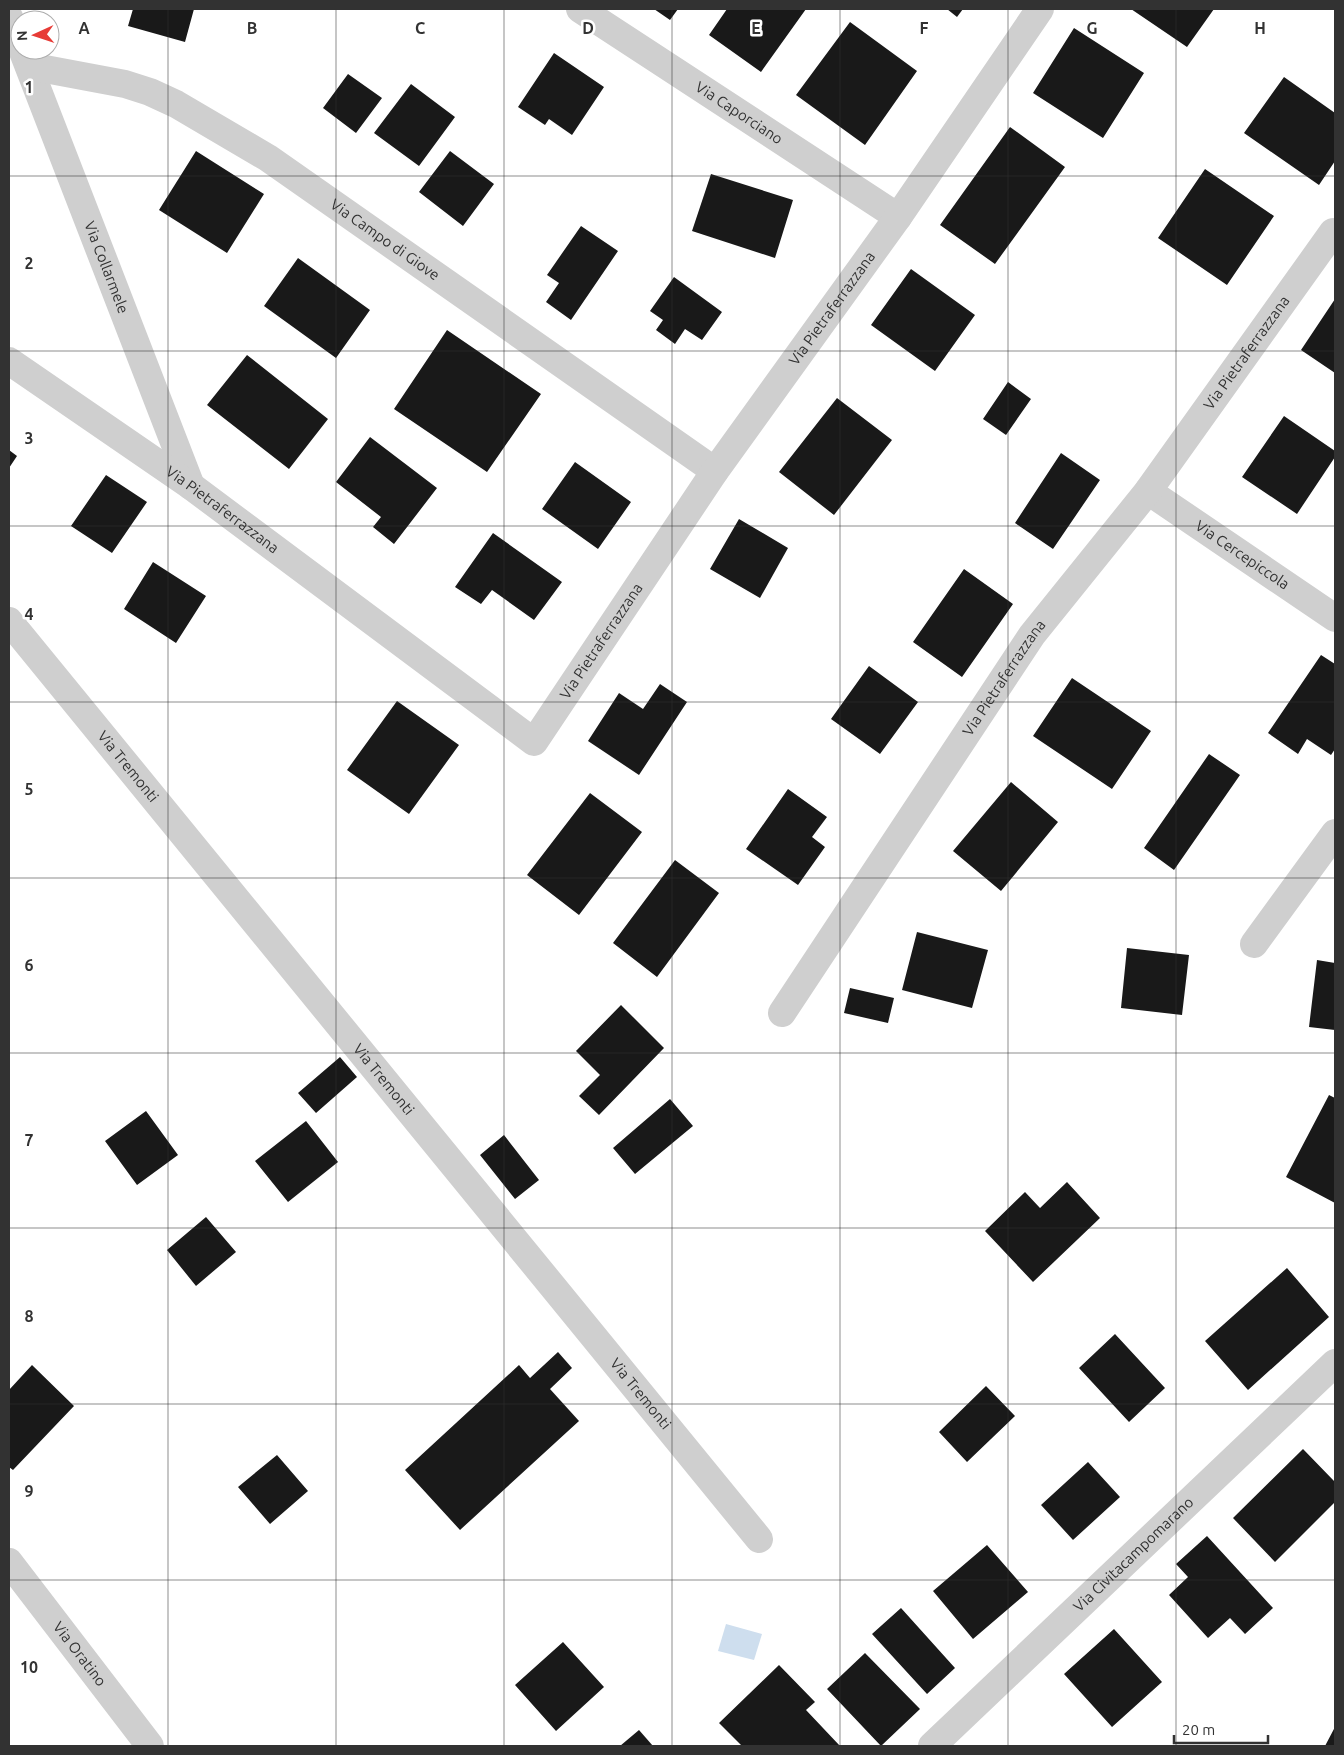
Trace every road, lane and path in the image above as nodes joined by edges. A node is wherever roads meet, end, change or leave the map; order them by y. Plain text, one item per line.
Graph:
1 (580, 9) edge
2 (1040, 9) edge
3 (26, 60) edge
4 (44, 60) edge
5 (898, 217) junction
6 (1334, 233) edge
7 (9, 361) edge
8 (715, 471) junction
9 (191, 486) junction
10 (1148, 491) junction
11 (1335, 618) edge
12 (9, 621) edge
13 (1335, 833) edge
14 (1254, 944) dead end
15 (782, 1013) dead end
16 (1335, 1363) edge
17 (759, 1539) dead end
18 (9, 1562) edge
19 (150, 1746) edge
20 (932, 1746) edge

1 - 5 street, Via Caporciano
2 - 5 street, Via Pietraferrazzana
3 - 9 street, Via Collarmele
4 - 8 street, Via Campo di Giove
5 - 8 street, Via Pietraferrazzana
6 - 10 street, Via Pietraferrazzana
7 - 9 street, Via Pietraferrazzana
8 - 9 street, Via Pietraferrazzana
10 - 11 street, Via Cercepiccola
10 - 15 street, Via Pietraferrazzana
12 - 17 street, Via Tremonti
13 - 14 street
16 - 20 street, Via Civitacampomarano
18 - 19 street, Via Oratino

